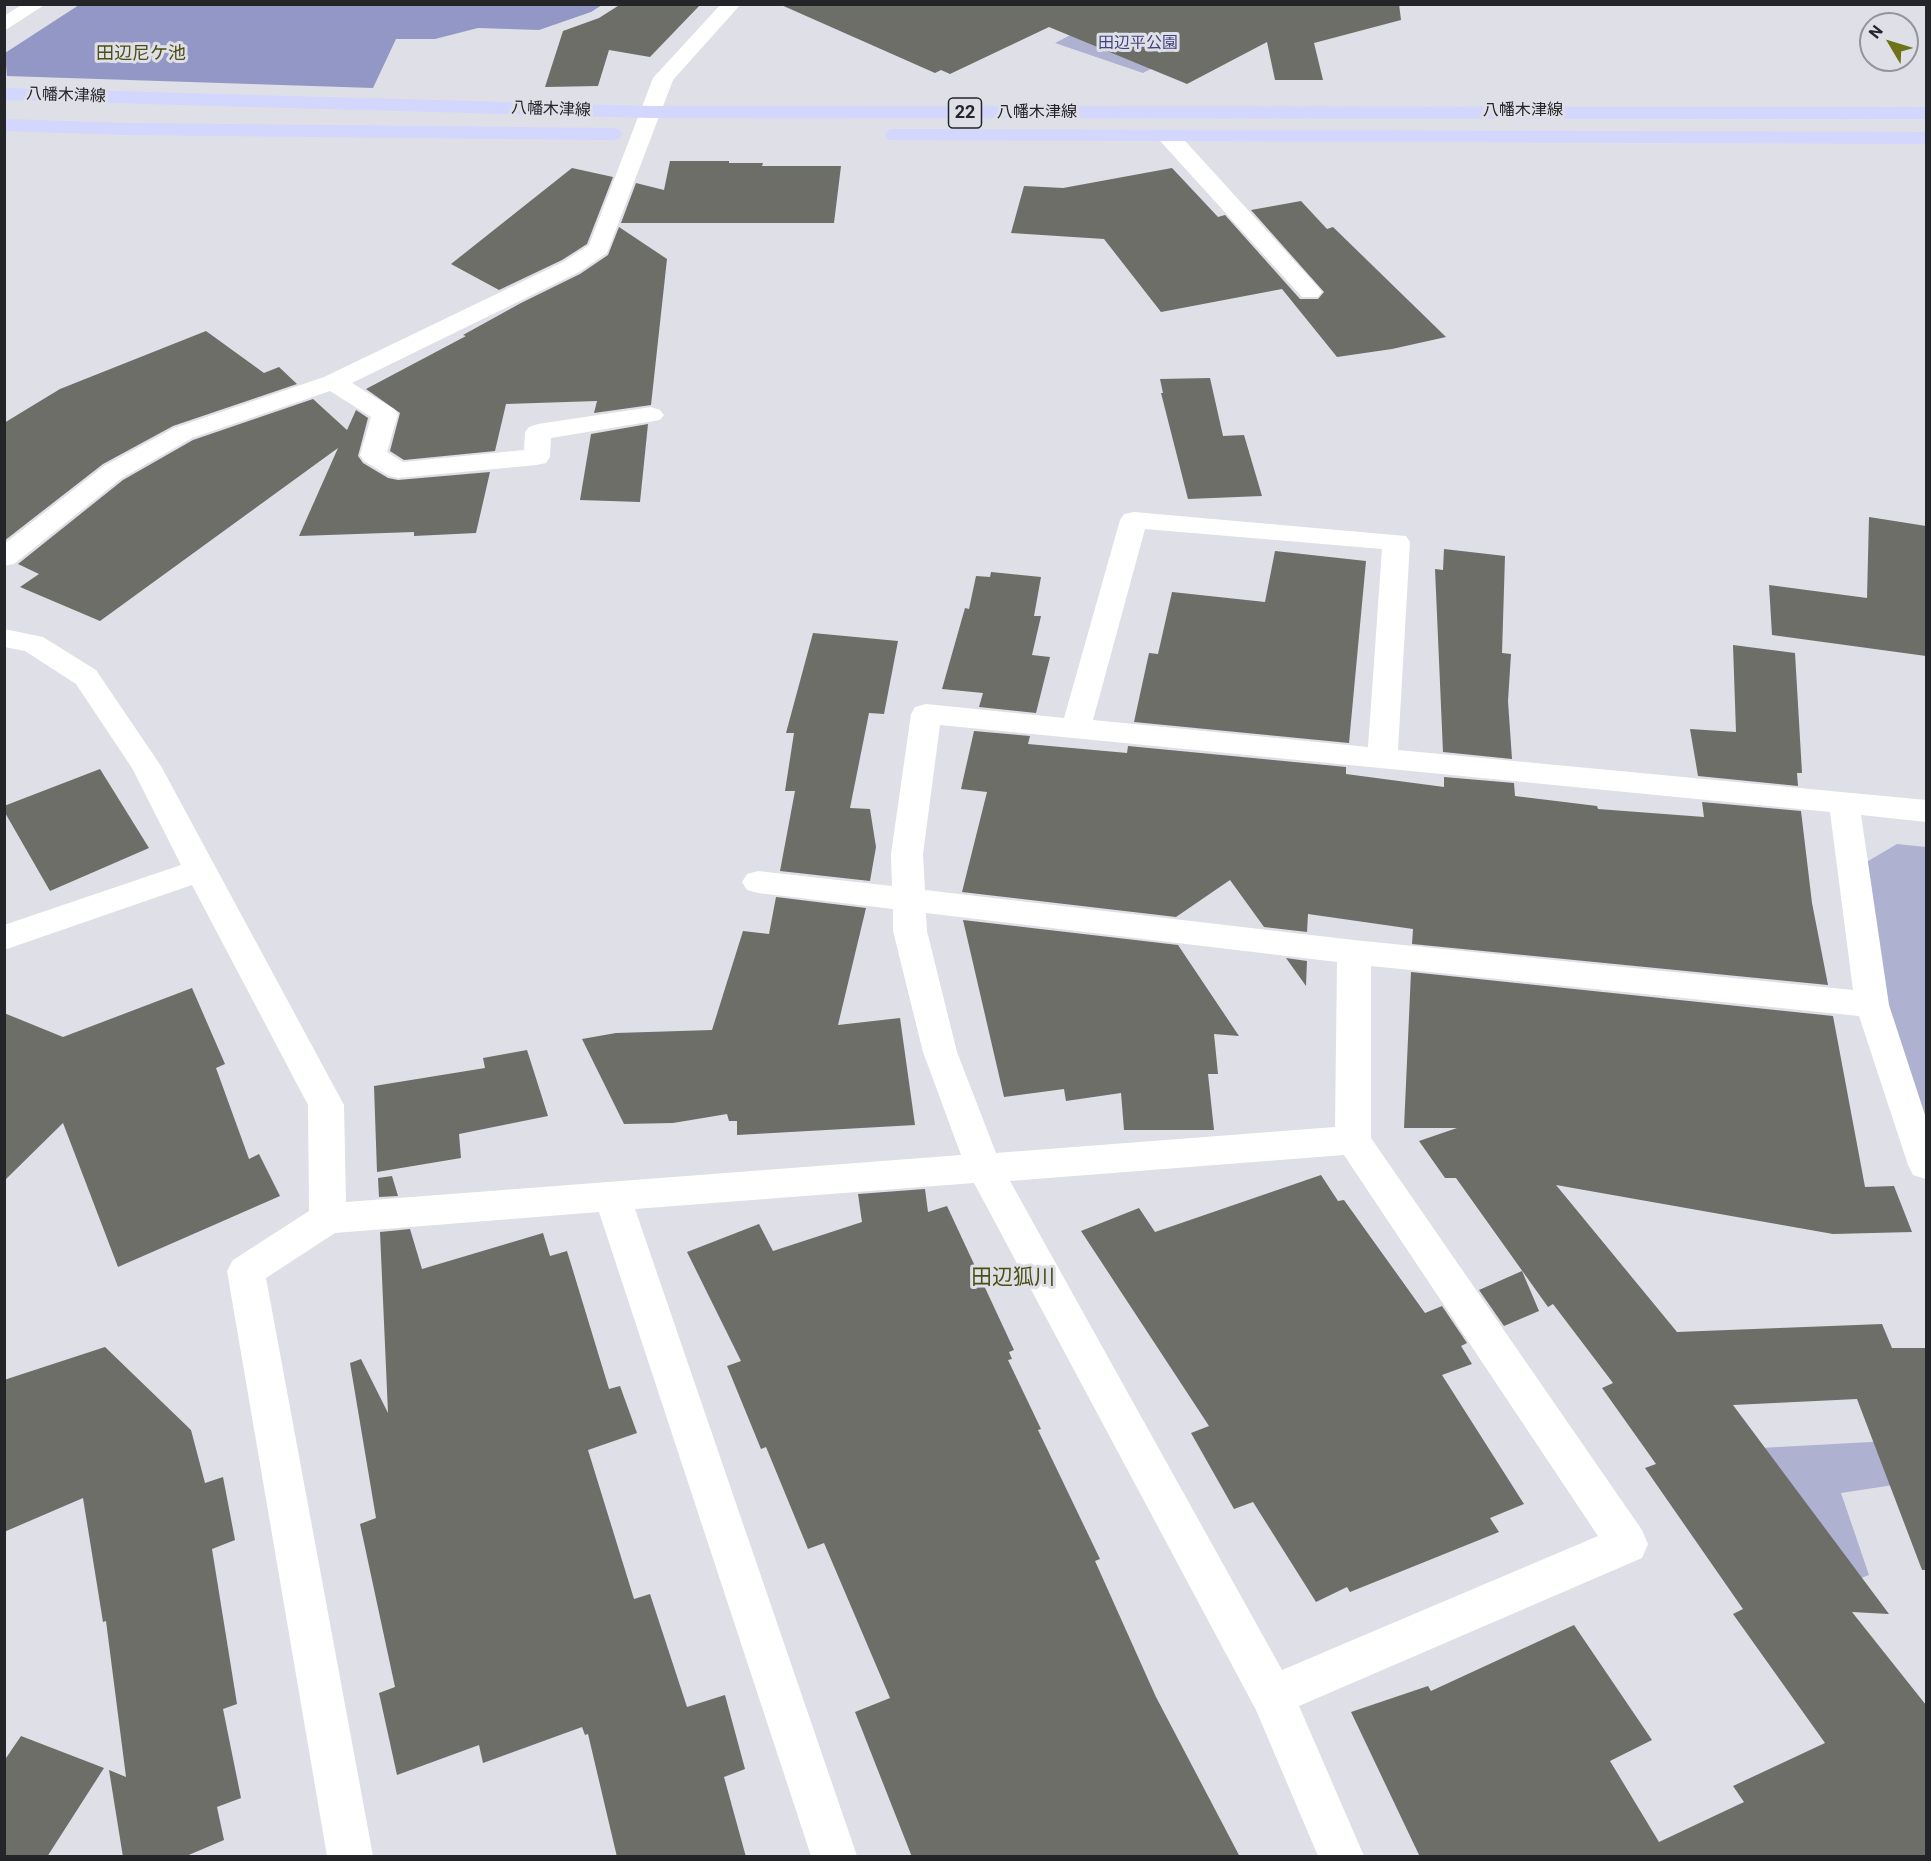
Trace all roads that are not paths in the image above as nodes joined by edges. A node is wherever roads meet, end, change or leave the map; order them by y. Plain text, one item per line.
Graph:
1 (37, 4) edge
2 (732, 4) edge
3 (4, 25) edge
4 (4, 94) edge
5 (650, 112) junction
6 (1926, 113) edge
7 (4, 124) edge
8 (640, 134) junction
9 (664, 134) dead end
10 (875, 135) dead end
11 (1169, 137) junction
12 (1926, 138) edge
13 (1310, 292) dead end
14 (333, 382) junction
15 (651, 415) dead end
16 (4, 558) edge
17 (4, 638) edge
18 (1076, 728) junction
19 (1382, 758) junction
20 (1844, 803) junction
21 (1926, 811) edge
22 (200, 870) junction
23 (759, 882) dead end
24 (910, 900) junction
25 (5, 937) edge
26 (1354, 952) junction
27 (1872, 1005) junction
28 (1353, 1140) junction
29 (1923, 1147) edge
30 (984, 1168) junction
31 (612, 1196) junction
32 (328, 1218) junction
33 (1272, 1696) junction
34 (348, 1856) edge
35 (834, 1857) edge
36 (1341, 1857) edge

1 - 3 street
2 - 5 street
4 - 5 main road, 八幡木津線 / 22
5 - 6 main road, 八幡木津線 / 22
5 - 8 street
7 - 8 main road, 八幡木津線
8 - 9 main road, 八幡木津線
8 - 14 street
10 - 11 main road, 八幡木津線 / 22
11 - 12 main road, 八幡木津線 / 22
11 - 13 street
14 - 15 street
14 - 16 street
17 - 22 street
18 - 19 street
18 - 19 street
18 - 24 street
19 - 20 street
20 - 21 street
20 - 27 street
22 - 25 street
22 - 32 street
23 - 24 street
24 - 26 street
24 - 30 street
26 - 27 street
26 - 28 street
27 - 29 street
28 - 30 street
28 - 33 street
30 - 31 street
30 - 33 street
31 - 32 street
31 - 35 street
32 - 34 street
33 - 36 street

